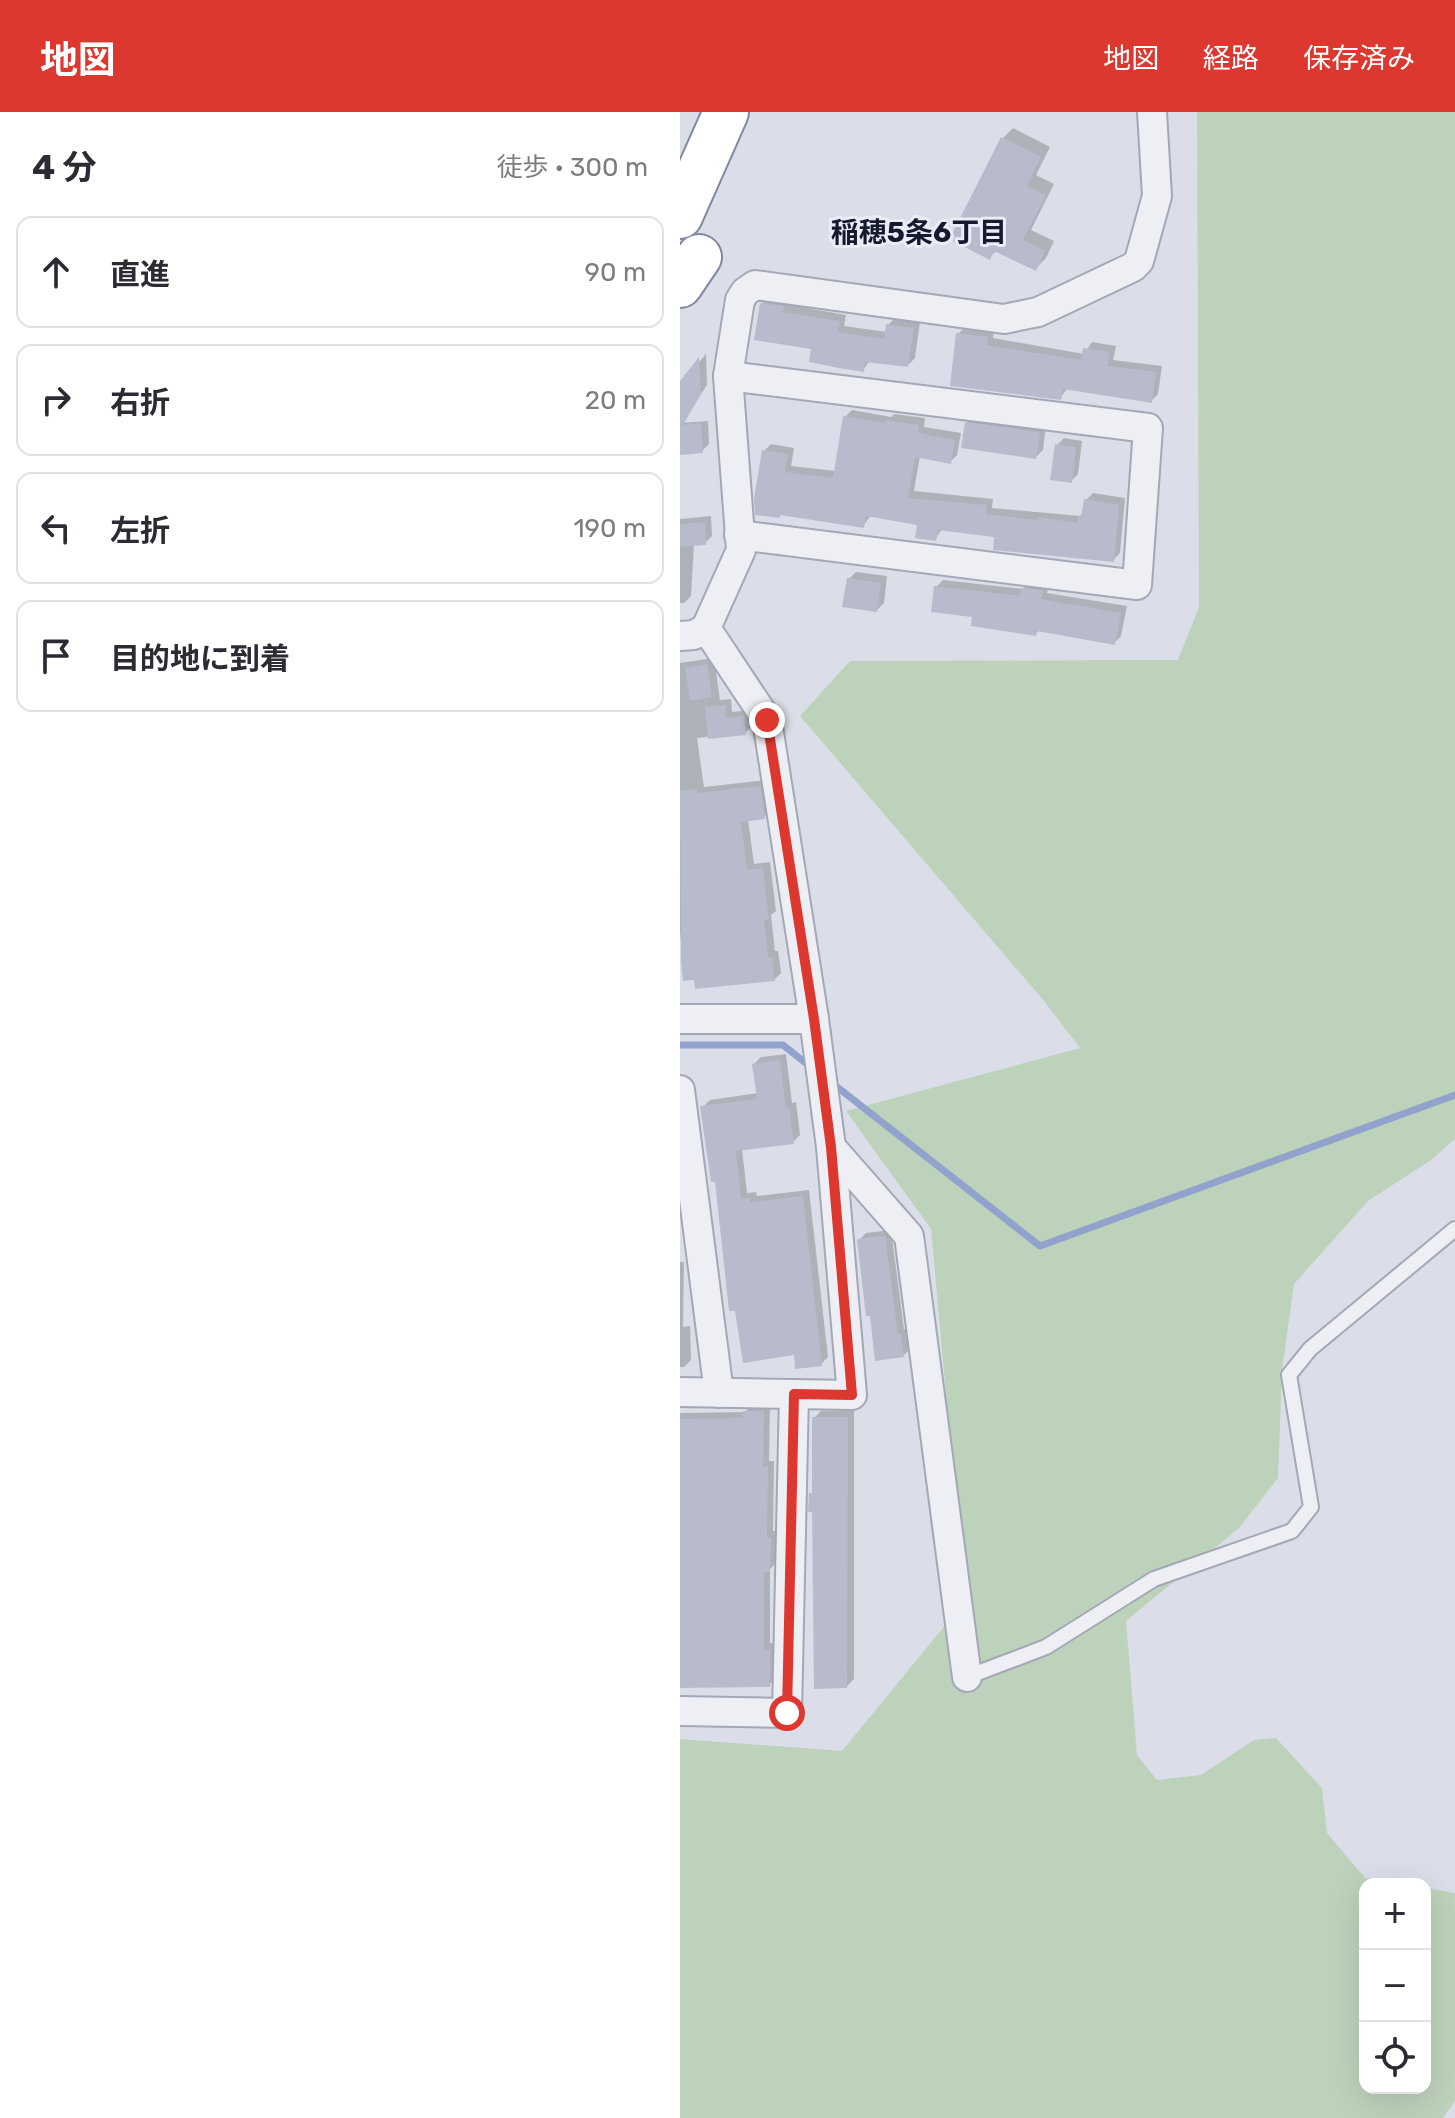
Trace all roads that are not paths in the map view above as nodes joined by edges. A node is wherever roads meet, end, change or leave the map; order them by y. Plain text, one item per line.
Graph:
1 (726, 112) edge
2 (1152, 112) edge
3 (680, 216) edge
4 (728, 376) junction
5 (739, 535) junction
6 (693, 632) edge
7 (680, 1019) edge
8 (814, 1019) junction
9 (680, 1090) edge
10 (682, 1124) edge
11 (831, 1147) junction
12 (1455, 1229) edge
13 (690, 1251) edge
14 (680, 1392) edge
15 (719, 1393) junction
16 (794, 1394) junction
17 (967, 1677) joint
18 (680, 1711) edge

1 - 3 highway
2 - 4 street
4 - 5 street
4 - 5 street
5 - 6 street
6 - 8 street
7 - 8 street
8 - 11 street
9 - 10 street
10 - 13 street
11 - 16 street
11 - 17 street
12 - 17 lane
13 - 15 street
14 - 15 street
15 - 16 street
16 - 18 street

